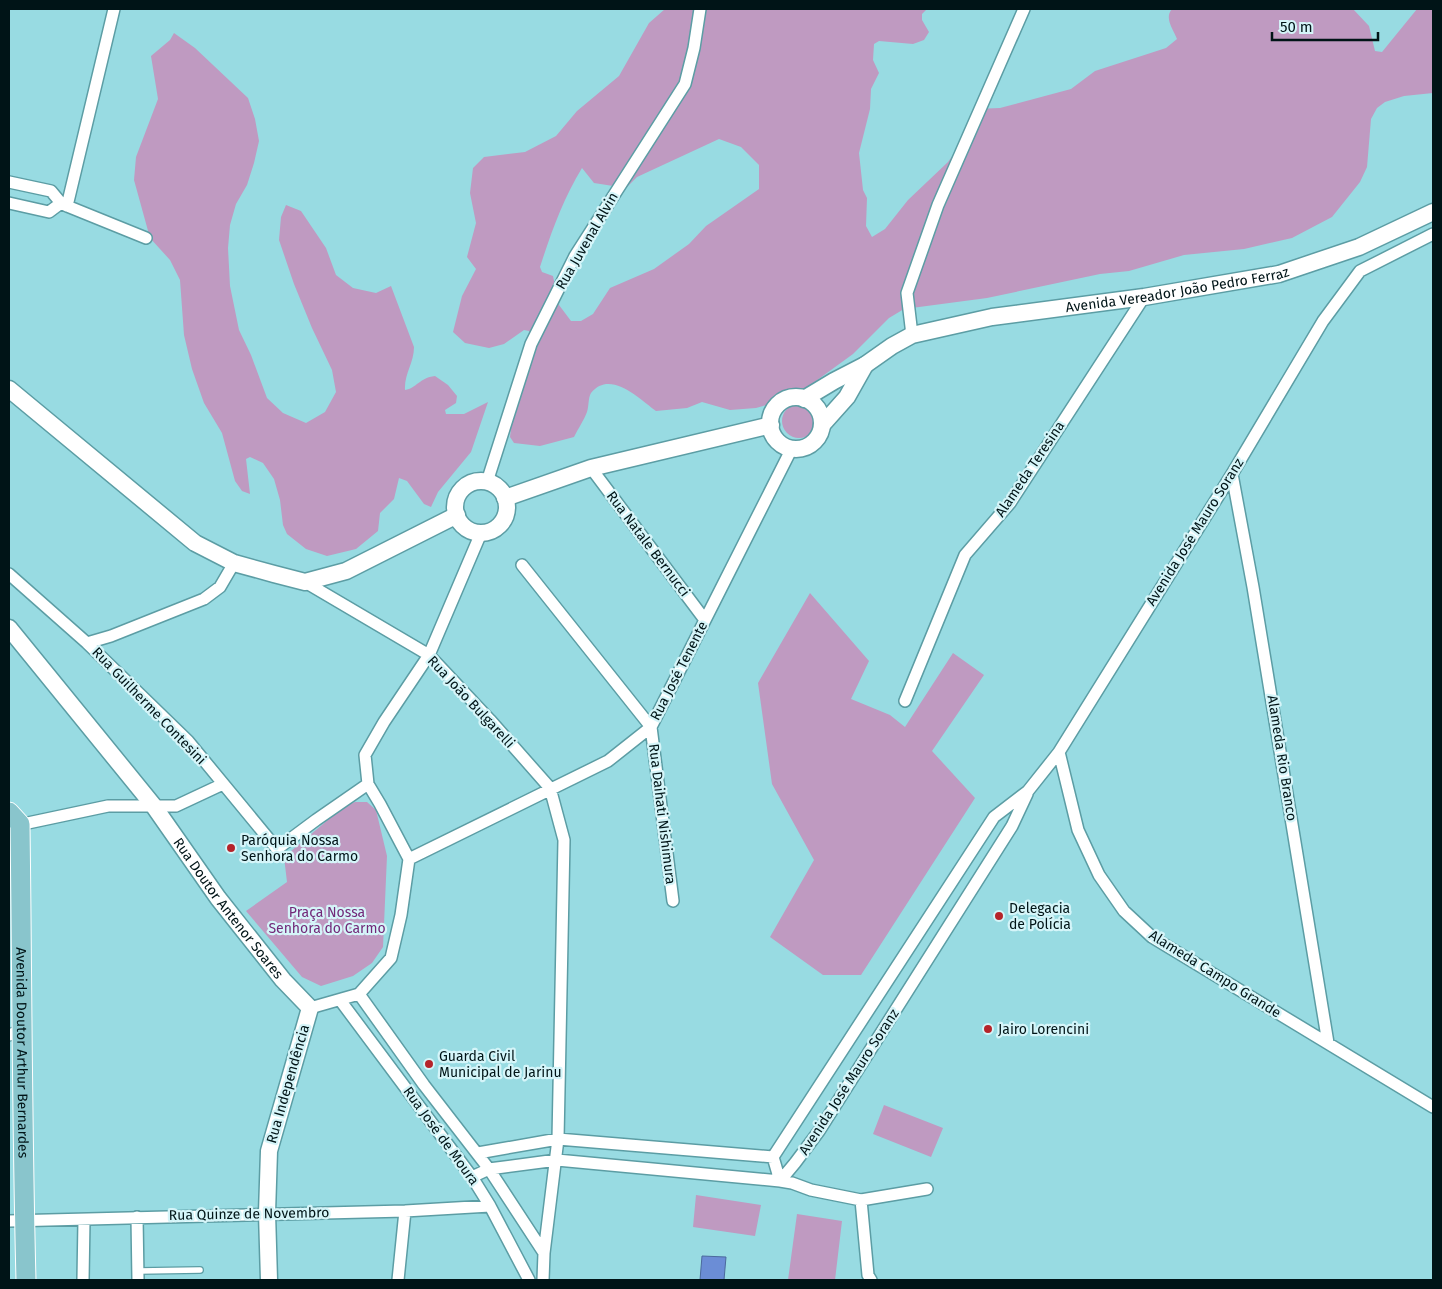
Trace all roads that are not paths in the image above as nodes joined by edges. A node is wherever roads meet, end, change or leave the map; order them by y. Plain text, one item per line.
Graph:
1 (114, 9) edge
2 (700, 9) edge
3 (1024, 9) edge
4 (9, 182) edge
5 (9, 203) edge
6 (64, 205) junction
7 (1433, 212) edge
8 (1433, 234) edge
9 (146, 238) dead end
10 (1144, 297) junction
11 (912, 335) junction
12 (865, 365) junction
13 (9, 389) edge
14 (804, 399) junction
15 (771, 425) junction
16 (822, 426) junction
17 (792, 448) junction
18 (591, 468) junction
19 (1232, 474) junction
20 (487, 482) junction
21 (505, 498) junction
22 (457, 515) junction
23 (481, 532) junction
24 (234, 563) junction
25 (522, 565) dead end
26 (9, 574) edge
27 (305, 582) junction
28 (705, 620) junction
29 (9, 628) edge
30 (87, 642) junction
31 (428, 654) junction
32 (905, 701) dead end
33 (651, 727) junction
34 (1059, 752) junction
35 (222, 784) junction
36 (368, 784) junction
37 (550, 788) junction
38 (1028, 791) junction
39 (153, 805) junction
40 (13, 821) edge
41 (409, 859) junction
42 (673, 901) dead end
43 (359, 994) junction
44 (340, 1000) junction
45 (310, 1008) junction
46 (16, 1032) edge
47 (1328, 1043) junction
48 (15, 1076) edge
49 (424, 1085) junction
50 (410, 1094) junction
51 (1433, 1106) edge
52 (558, 1139) junction
53 (478, 1153) junction
54 (773, 1157) junction
55 (556, 1160) junction
56 (489, 1169) junction
57 (472, 1177) junction
58 (780, 1181) junction
59 (927, 1189) dead end
60 (861, 1200) junction
61 (490, 1206) junction
62 (405, 1211) junction
63 (268, 1213) junction
64 (137, 1217) junction
65 (84, 1220) junction
66 (17, 1221) edge
67 (544, 1253) junction
68 (200, 1270) dead end
69 (138, 1275) edge
70 (26, 1280) edge
71 (83, 1280) edge
72 (269, 1280) edge
73 (398, 1280) edge
74 (529, 1280) edge
75 (543, 1280) edge
76 (871, 1280) edge

1 - 6 street
2 - 20 street, Rua Juvenal Alvin
3 - 11 street
4 - 6 street
5 - 6 street
6 - 9 street
7 - 10 main road, Avenida Vereador João Pedro Ferraz
8 - 19 street, Avenida José Mauro Soranz
10 - 11 main road, Avenida Vereador João Pedro Ferraz
10 - 32 street, Alameda Teresina
11 - 12 main road, Avenida Vereador João Pedro Ferraz
12 - 14 main road, Avenida Vereador João Pedro Ferraz
12 - 16 main road, Avenida Vereador João Pedro Ferraz
13 - 24 main road
14 - 15 main road
14 - 16 main road
15 - 17 main road
15 - 18 main road
16 - 17 main road
17 - 28 street, Rua José Tenente
18 - 21 main road
18 - 28 street, Rua Natale Bernucci
19 - 34 street, Avenida José Mauro Soranz
19 - 47 street, Alameda Rio Branco
20 - 21 main road
20 - 22 main road
21 - 23 main road
22 - 23 main road
22 - 27 main road
23 - 31 street
24 - 27 main road
24 - 30 street
25 - 33 street
26 - 30 street, Rua Guilherme Contesini
27 - 31 street, Rua João Bulgarelli
28 - 33 street, Rua José Tenente
29 - 39 main road, Rua Doutor Antenor Soares
30 - 35 street, Rua Guilherme Contesini
31 - 36 street
31 - 37 street, Rua João Bulgarelli
33 - 37 street, Rua José Tenente
33 - 42 street, Rua Daihati Nishimura
34 - 38 street, Avenida José Mauro Soranz
34 - 47 street, Alameda Campo Grande
35 - 36 street, Rua Guilherme Contesini
35 - 39 street
36 - 41 street
37 - 41 street, Rua José Tenente
37 - 52 street
38 - 54 street, Avenida José Mauro Soranz
38 - 58 street, Avenida José Mauro Soranz
39 - 40 street
39 - 45 main road, Rua Doutor Antenor Soares
40 - 46 main road, Avenida Doutor Arthur Bernardes
41 - 43 street
43 - 44 street
43 - 49 street, Rua José de Moura
44 - 45 street
44 - 50 street, Rua José de Moura
45 - 63 main road, Rua Independência
46 - 48 main road, Avenida Doutor Arthur Bernardes
47 - 51 street, Alameda Campo Grande
48 - 66 main road, Avenida Doutor Arthur Bernardes
49 - 50 street
49 - 53 street, Rua José de Moura
50 - 57 street, Rua José de Moura
52 - 53 street
52 - 54 street
52 - 55 street
53 - 56 street, Rua José de Moura
54 - 58 street
55 - 56 street
55 - 58 street
55 - 67 street
56 - 57 street
56 - 67 street, Rua José de Moura
57 - 61 street, Rua José de Moura
58 - 60 street
59 - 60 street
60 - 76 street
61 - 62 street, Rua Quinze de Novembro
61 - 74 street, Rua José de Moura
62 - 63 street, Rua Quinze de Novembro
62 - 73 street
63 - 64 street, Rua Quinze de Novembro
63 - 72 main road, Rua Independência
64 - 65 street, Rua Quinze de Novembro
64 - 69 street
65 - 66 street, Rua Quinze de Novembro
65 - 71 street
66 - 70 main road, Avenida Doutor Arthur Bernardes
67 - 75 street
68 - 69 lane

